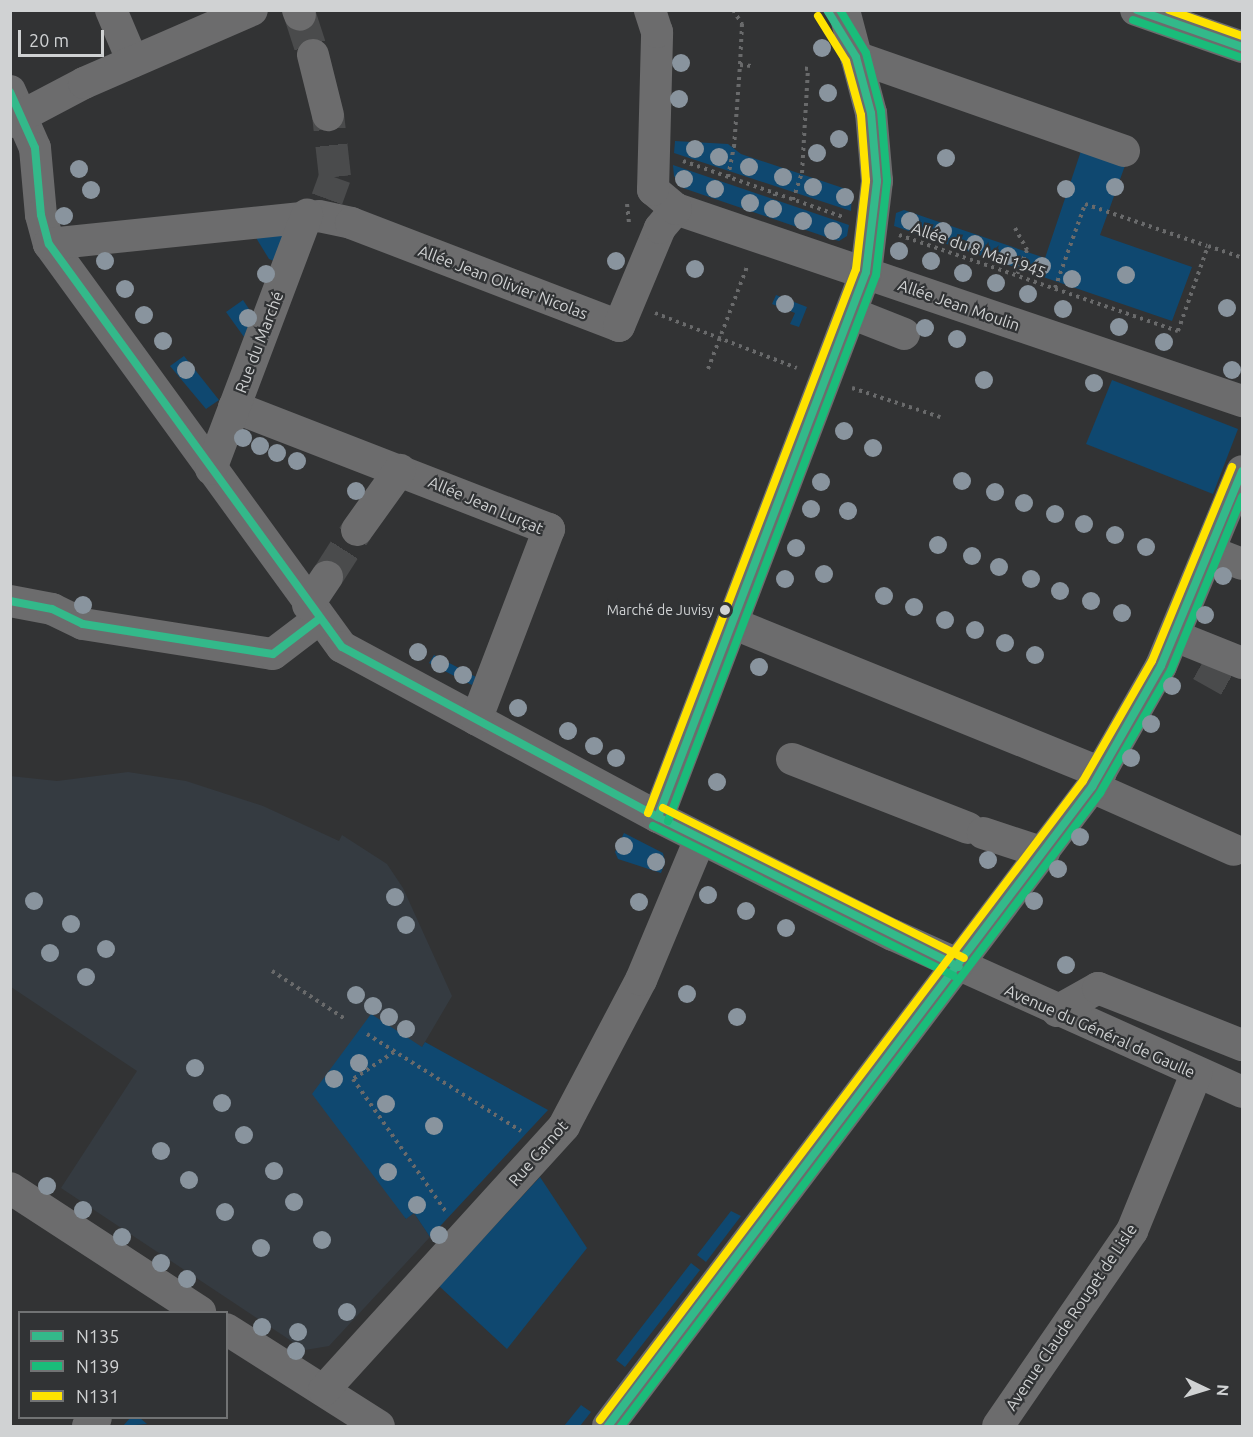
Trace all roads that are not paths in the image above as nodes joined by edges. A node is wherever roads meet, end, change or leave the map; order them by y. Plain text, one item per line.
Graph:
1 (111, 10) edge
2 (252, 10) edge
3 (650, 10) edge
4 (827, 10) edge
5 (844, 10) edge
6 (1136, 10) edge
7 (1242, 47) edge
8 (313, 55) tunnel mouth
9 (856, 57) junction
10 (133, 62) junction
11 (14, 110) edge
12 (328, 115) tunnel mouth
13 (1124, 151) dead end
14 (676, 209) junction
15 (320, 211) junction
16 (49, 244) junction
17 (866, 272) junction
18 (851, 313) junction
19 (904, 334) dead end
20 (1242, 401) edge
21 (234, 407) junction
22 (211, 469) junction
23 (400, 470) junction
24 (1242, 471) edge
25 (357, 530) tunnel mouth
26 (1210, 537) junction
27 (1242, 564) edge
28 (327, 577) tunnel mouth
29 (10, 601) edge
30 (314, 612) junction
31 (732, 623) junction
32 (1162, 652) junction
33 (1242, 663) edge
34 (1201, 665) tunnel mouth
35 (476, 720) junction
36 (792, 759) dead end
37 (1096, 780) junction
38 (658, 817) junction
39 (1237, 836) edge
40 (700, 839) junction
41 (1044, 853) junction
42 (959, 967) junction
43 (1057, 1011) junction
44 (1242, 1045) edge
45 (1196, 1074) junction
46 (1242, 1092) edge
47 (10, 1188) edge
48 (191, 1310) edge
49 (228, 1330) edge
50 (324, 1390) junction
51 (379, 1426) edge
52 (608, 1426) edge
53 (998, 1426) edge

1 - 10 street
2 - 10 street
3 - 14 street
4 - 9 street
5 - 9 street
6 - 7 street
8 - 12 street
9 - 13 street
9 - 17 street
10 - 11 street
11 - 16 street
14 - 15 street, Allée Jean Olivier Nicolas
14 - 17 street, Allée Jean Moulin
15 - 16 street, Allée Jean Olivier Nicolas
15 - 21 street, Rue du Marché
16 - 22 street, Avenue du Général de Gaulle
17 - 18 street
17 - 20 street, Allée Jean Moulin
18 - 19 street
18 - 31 street
21 - 22 street, Rue du Marché
21 - 23 street, Allée Jean Lurçat
22 - 30 street, Avenue du Général de Gaulle
23 - 25 street
23 - 35 street, Allée Jean Lurçat
24 - 26 street
26 - 27 street
26 - 32 street
28 - 30 street
29 - 30 street
30 - 35 street, Avenue du Général de Gaulle
31 - 37 street
31 - 38 street
32 - 33 street
32 - 34 street
32 - 37 street
35 - 38 street, Avenue du Général de Gaulle
36 - 41 street
37 - 39 street
37 - 41 street
38 - 40 street, Avenue du Général de Gaulle
40 - 42 street, Avenue du Général de Gaulle
40 - 50 street, Rue Carnot
41 - 42 street
42 - 43 street, Avenue du Général de Gaulle
42 - 52 street
43 - 44 street
43 - 45 street, Avenue du Général de Gaulle
45 - 46 street, Avenue du Général de Gaulle
45 - 53 street, Avenue Claude Rouget de Lisle
47 - 48 street
49 - 50 street
50 - 51 street

